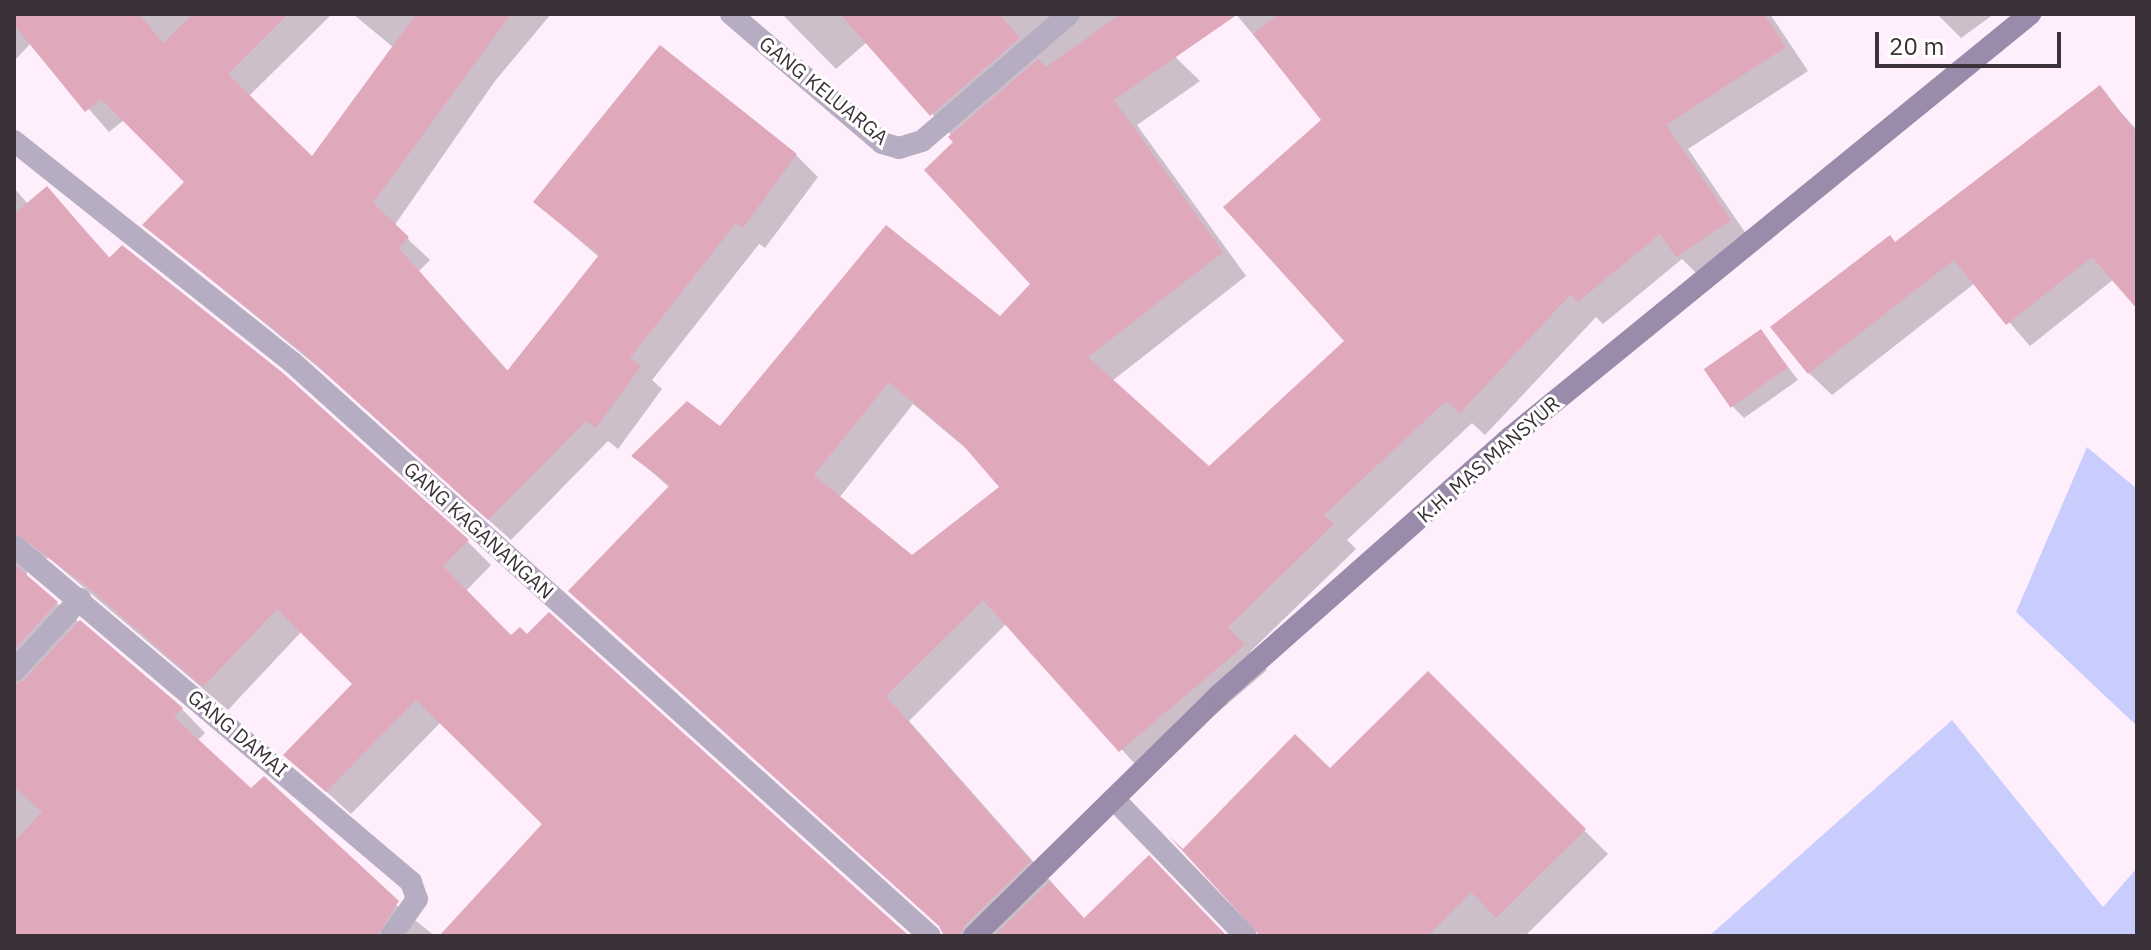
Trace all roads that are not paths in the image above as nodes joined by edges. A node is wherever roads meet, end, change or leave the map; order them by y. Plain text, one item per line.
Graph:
1 (731, 14) edge
2 (1069, 14) edge
3 (2030, 14) edge
4 (14, 141) edge
5 (14, 546) edge
6 (80, 599) junction
7 (14, 671) edge
8 (1114, 799) junction
9 (391, 936) edge
10 (930, 936) edge
11 (974, 936) edge
12 (1246, 936) edge

1 - 2 street, GANG KELUARGA
3 - 8 main road, K.H. MAS MANSYUR
4 - 10 street, GANG KAGANANGAN
5 - 6 street, GANG DAMAI
6 - 7 street
6 - 9 street, GANG DAMAI
8 - 11 main road, K.H. MAS MANSYUR
8 - 12 street

